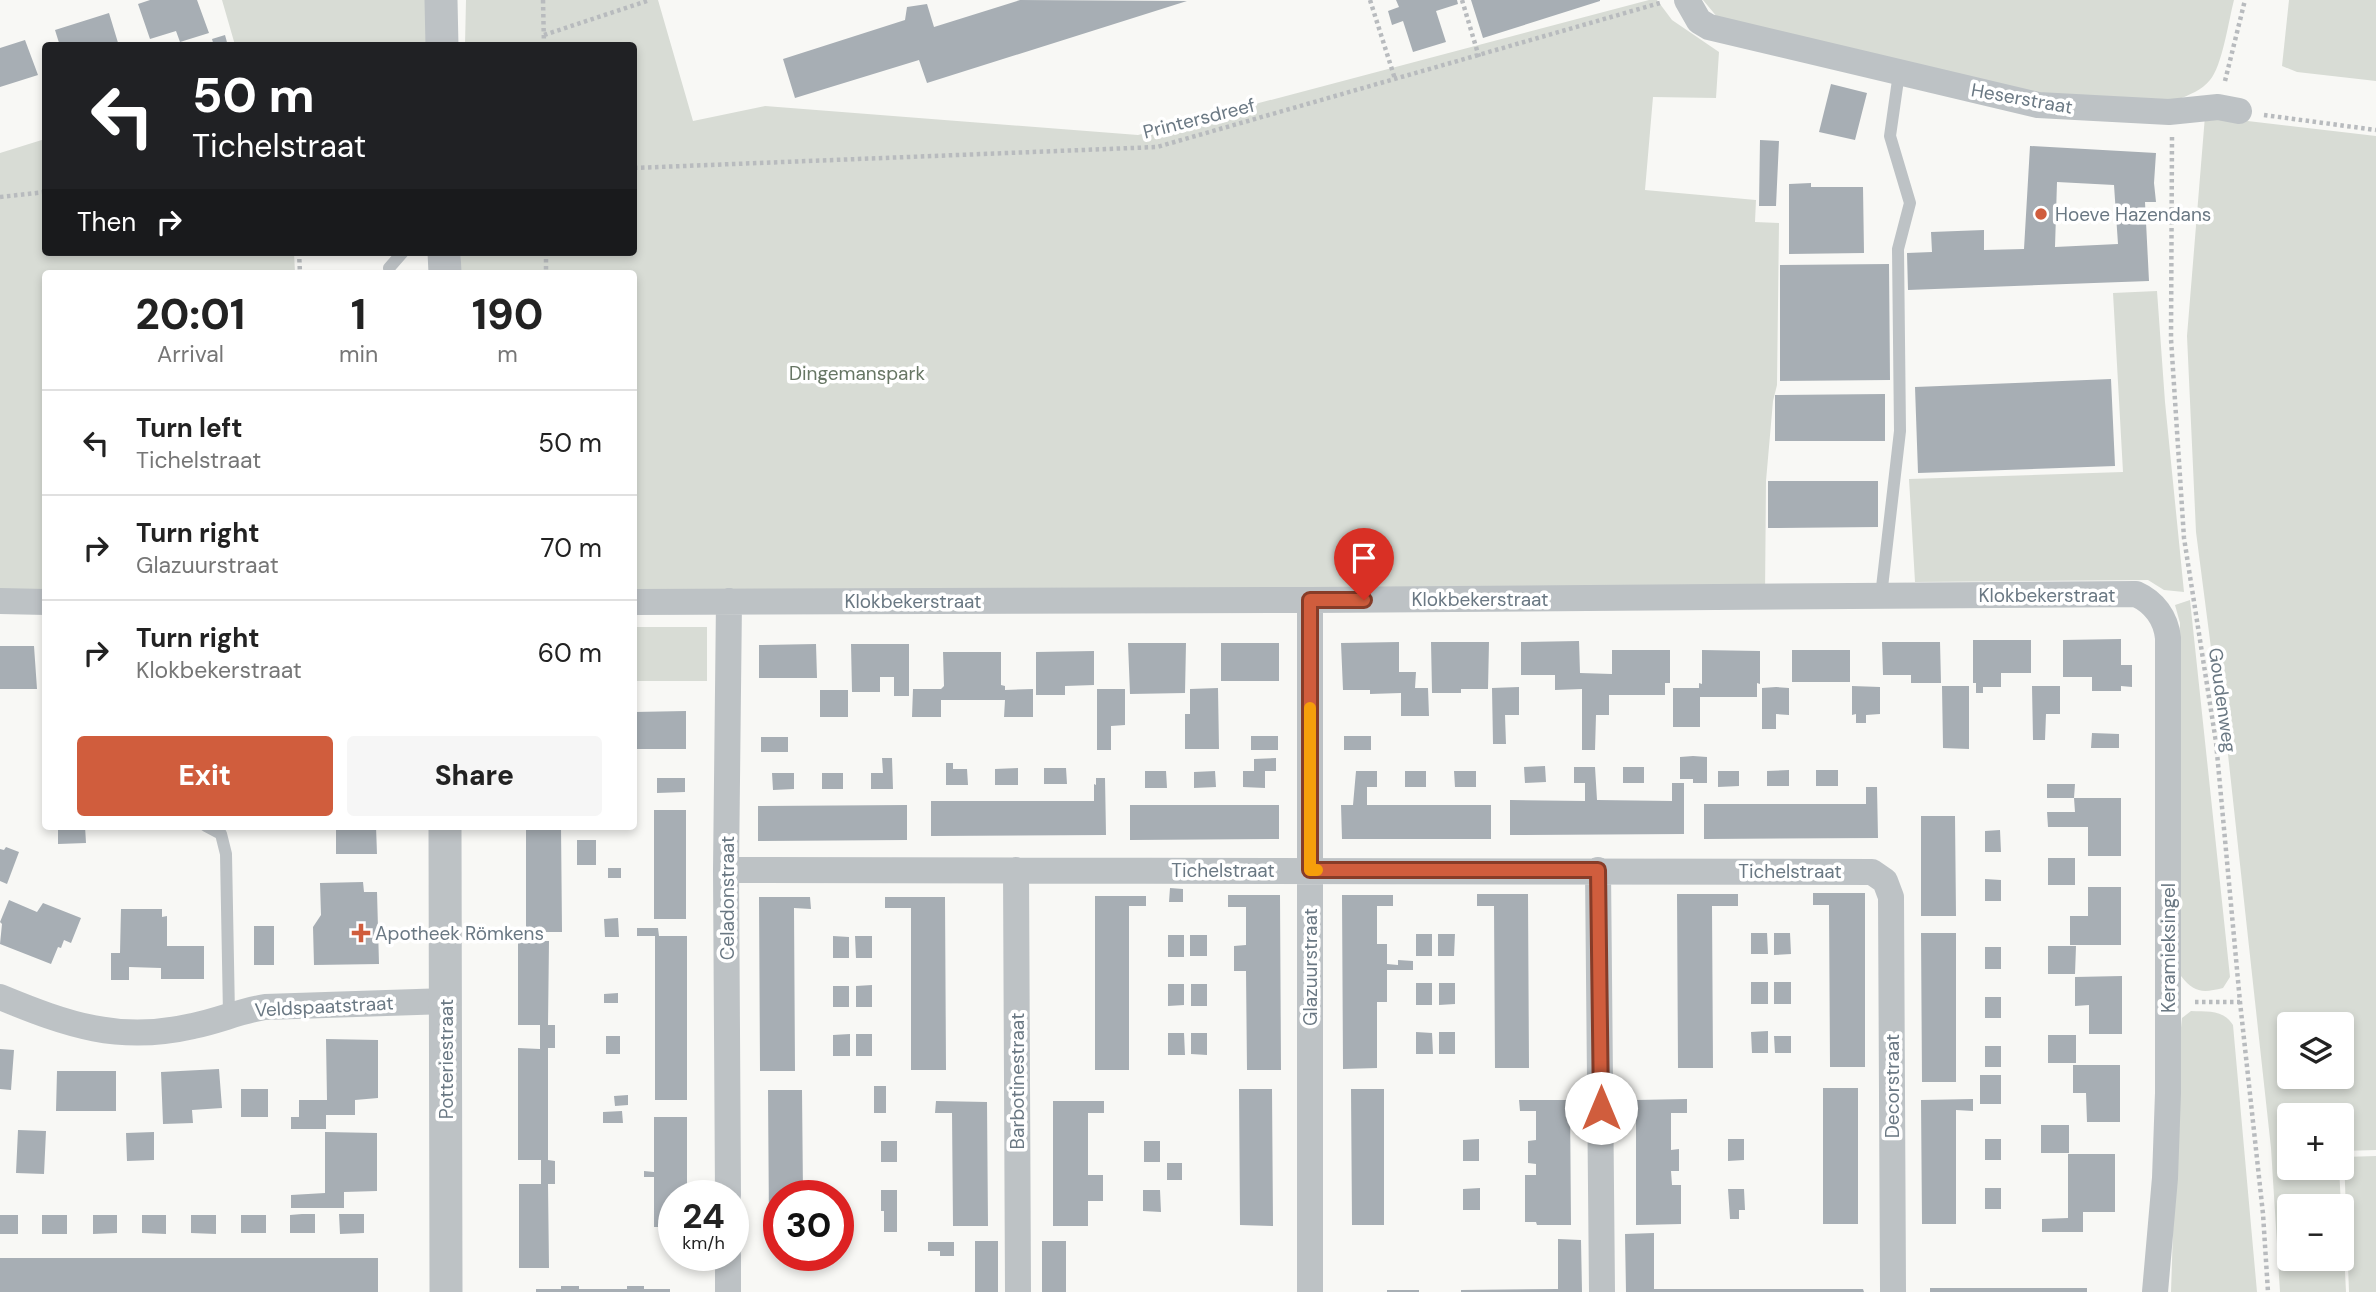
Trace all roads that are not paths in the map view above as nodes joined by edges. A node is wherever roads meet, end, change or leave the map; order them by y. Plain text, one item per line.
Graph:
1 (441, 0) edge
2 (1687, 0) edge
3 (442, 42) edge
4 (1899, 73) junction
5 (2228, 109) road end
6 (1881, 596) junction
7 (1310, 600) junction
8 (0, 601) edge
9 (637, 601) edge
10 (729, 601) junction
11 (42, 602) edge
12 (2155, 607) joint
13 (214, 830) edge
14 (445, 830) edge
15 (726, 870) junction
16 (1016, 870) junction
17 (1310, 870) junction
18 (1598, 870) junction
19 (1885, 881) joint
20 (0, 998) edge
21 (447, 1001) junction
22 (229, 1016) junction
23 (728, 1180) edge
24 (728, 1271) edge
25 (446, 1292) edge
26 (728, 1292) edge
27 (1018, 1292) edge
28 (1310, 1292) edge
29 (1602, 1292) edge
30 (1893, 1292) edge
31 (2155, 1292) edge

1 - 3 street
2 - 4 street, Heserstraat
4 - 5 street, Heserstraat
4 - 6 lane
6 - 7 street, Klokbekerstraat
6 - 12 street, Klokbekerstraat
7 - 10 street, Klokbekerstraat
7 - 17 street, Glazuurstraat
8 - 11 street
9 - 10 street, Klokbekerstraat
10 - 15 street, Celadonstraat
12 - 31 street, Keramieksingel
13 - 22 lane
14 - 21 street, Potteriestraat
15 - 16 street, Tichelstraat
15 - 23 street, Celadonstraat
16 - 17 street, Tichelstraat
16 - 27 street, Barbotinestraat
17 - 18 street, Tichelstraat
17 - 28 street, Glazuurstraat
18 - 19 street, Tichelstraat
18 - 29 street
19 - 30 street, Decorstraat
20 - 22 street, Veldspaatstraat
21 - 22 street, Veldspaatstraat
21 - 25 street, Potteriestraat
24 - 26 street

